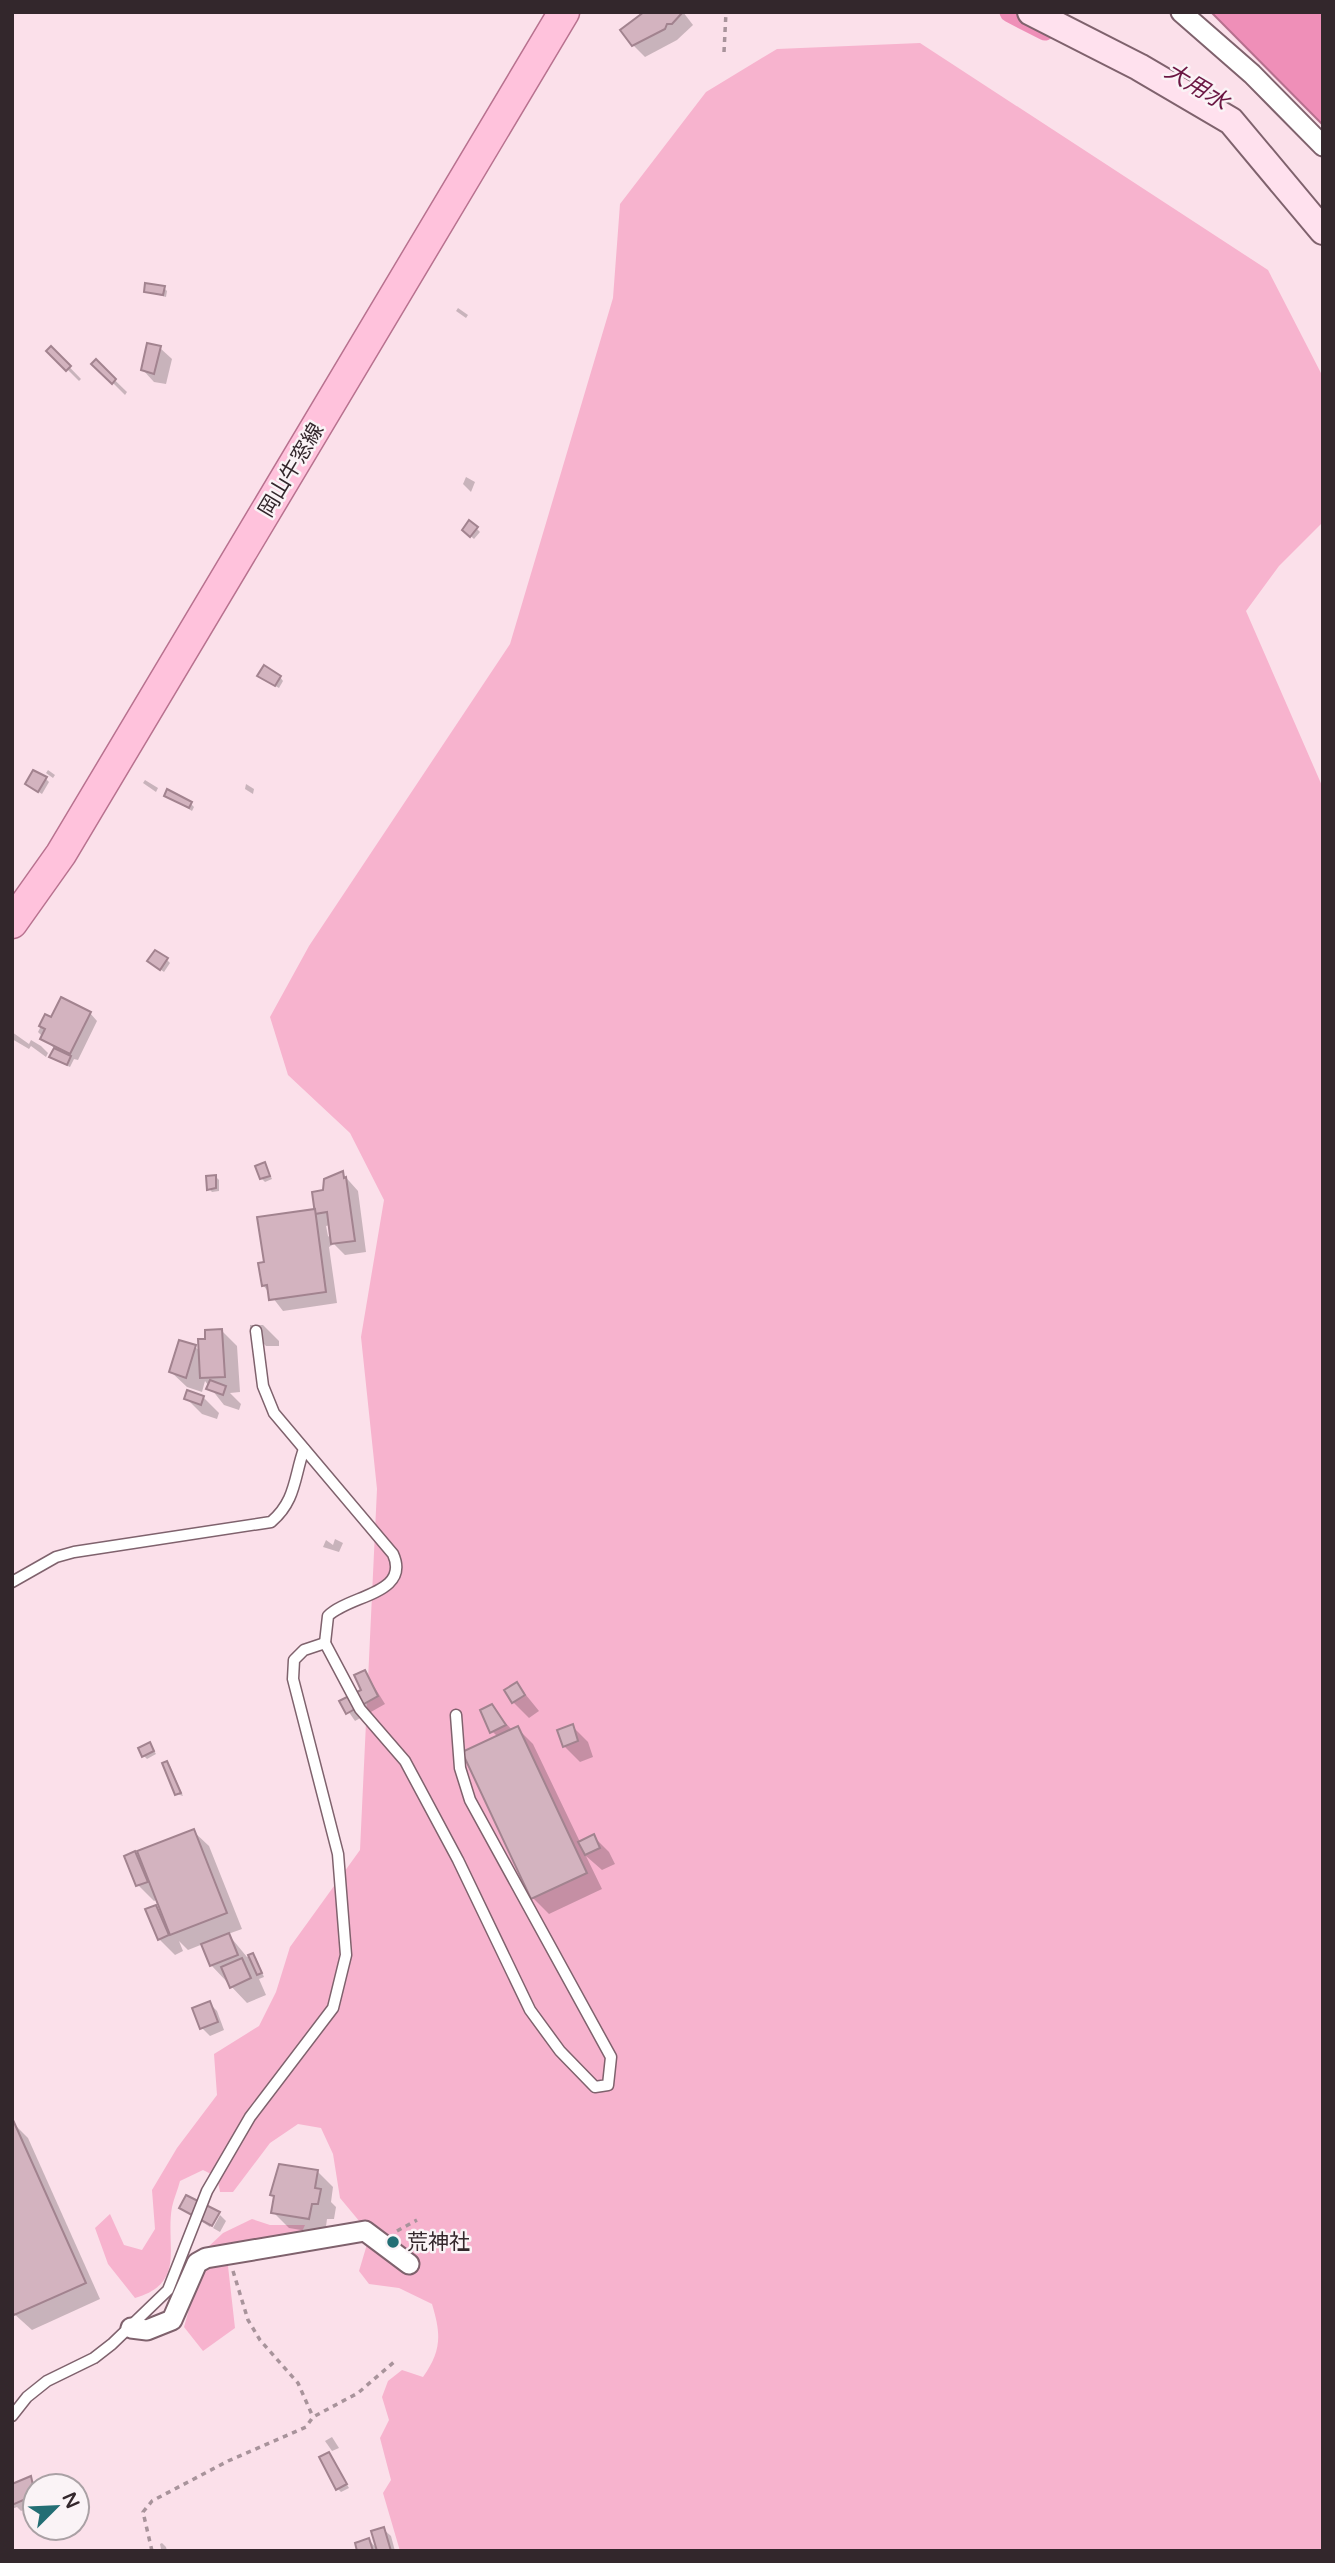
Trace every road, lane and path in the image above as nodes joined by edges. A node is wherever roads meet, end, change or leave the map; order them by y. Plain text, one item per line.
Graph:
1 (564, 12) edge
2 (726, 12) edge
3 (1031, 12) edge
4 (1181, 12) edge
5 (724, 52) dead end
6 (1323, 146) edge
7 (1323, 231) edge
8 (12, 923) edge
9 (256, 1331) dead end
10 (304, 1449) junction
11 (12, 1582) edge
12 (324, 1643) junction
13 (456, 1714) dead end
14 (230, 2254) junction
15 (409, 2263) dead end
16 (131, 2328) junction
17 (394, 2362) dead end
18 (12, 2416) edge
19 (313, 2417) junction
20 (152, 2551) edge

1 - 8 main road, 岡山牛窓線
2 - 5 path
3 - 7 main road
4 - 6 street
9 - 10 lane
10 - 11 lane
10 - 12 lane
12 - 13 lane
12 - 16 lane
14 - 15 street
14 - 16 street
14 - 19 path
16 - 18 lane
17 - 19 path
19 - 20 path

